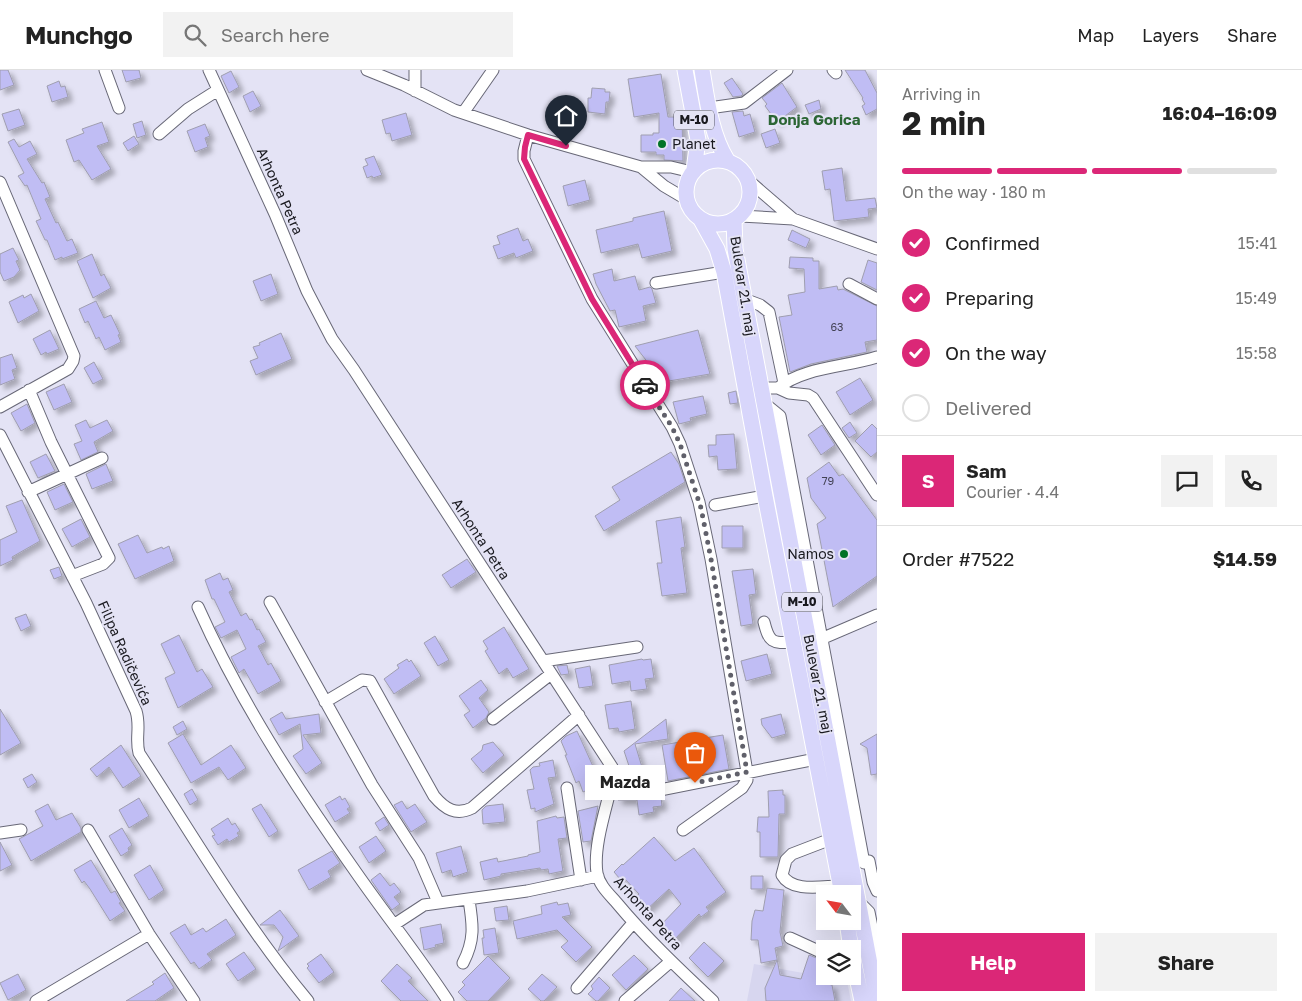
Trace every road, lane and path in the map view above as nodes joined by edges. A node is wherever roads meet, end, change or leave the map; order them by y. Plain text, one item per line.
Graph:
1 (106, 70) edge
2 (209, 70) edge
3 (367, 70) edge
4 (415, 70) edge
5 (493, 70) edge
6 (685, 70) edge
7 (702, 70) edge
8 (708, 70) edge
9 (787, 70) edge
10 (218, 90) junction
11 (415, 91) junction
12 (708, 103) junction
13 (119, 108) dead end
14 (463, 113) junction
15 (159, 134) dead end
16 (528, 135) junction
17 (727, 160) junction
18 (641, 167) junction
19 (693, 171) junction
20 (749, 181) junction
21 (0, 182) edge
22 (686, 199) junction
23 (737, 218) junction
24 (793, 218) junction
25 (702, 220) junction
26 (877, 249) edge
27 (724, 272) junction
28 (656, 283) dead end
29 (849, 284) dead end
30 (744, 299) junction
31 (877, 299) edge
32 (877, 357) edge
33 (781, 385) junction
34 (761, 388) junction
35 (29, 390) junction
36 (0, 406) edge
37 (0, 435) edge
38 (102, 458) dead end
39 (67, 473) junction
40 (28, 492) junction
41 (877, 495) edge
42 (765, 496) junction
43 (715, 505) dead end
44 (72, 576) junction
45 (270, 602) dead end
46 (198, 607) dead end
47 (877, 615) edge
48 (764, 622) dead end
49 (793, 642) junction
50 (815, 642) junction
51 (636, 647) dead end
52 (543, 661) junction
53 (552, 674) junction
54 (325, 702) junction
55 (579, 715) junction
56 (493, 720) dead end
57 (816, 759) junction
58 (747, 772) junction
59 (567, 788) dead end
60 (660, 790) dead end
61 (21, 830) dead end
62 (88, 830) dead end
63 (683, 830) dead end
64 (0, 832) edge
65 (831, 839) junction
66 (866, 862) edge
67 (598, 876) junction
68 (581, 880) junction
69 (840, 885) edge
70 (816, 888) edge
71 (861, 891) edge
72 (877, 891) edge
73 (468, 900) junction
74 (438, 902) junction
75 (861, 904) edge
76 (861, 913) edge
77 (634, 923) junction
78 (395, 924) junction
79 (148, 934) junction
80 (790, 938) dead end
81 (816, 950) edge
82 (877, 952) edge
83 (670, 962) junction
84 (463, 964) dead end
85 (858, 985) edge
86 (577, 988) dead end
87 (36, 1001) edge
88 (194, 1001) edge
89 (308, 1001) edge
90 (448, 1001) edge
91 (625, 1001) edge
92 (712, 1001) edge
93 (862, 1001) edge
94 (877, 1001) edge

1 - 13 street
2 - 10 street, Arhonta Petra
3 - 11 street
4 - 11 street
5 - 14 street
6 - 19 main road, M-10
7 - 12 main road, M-10
8 - 12 street
9 - 12 street
10 - 15 street
10 - 52 street, Arhonta Petra
11 - 14 street
12 - 17 main road, M-10
14 - 16 street
16 - 18 street
16 - 58 street
17 - 19 main road
17 - 20 main road, M-10
18 - 19 street
18 - 22 street
19 - 22 main road, M-10
20 - 23 main road, Bulevar 21. maj / M-10
20 - 24 street
21 - 35 street
22 - 25 main road, Bulevar 21. maj / M-10
23 - 24 street
23 - 25 main road, Bulevar 21. maj
23 - 30 main road, Bulevar 21. maj / M-10
24 - 26 street
25 - 27 main road, Bulevar 21. maj / M-10
27 - 28 street
27 - 42 main road, Bulevar 21. maj / M-10
29 - 31 street
30 - 33 street
30 - 34 main road, Bulevar 21. maj / M-10
32 - 33 street
33 - 34 street
33 - 41 street
34 - 50 main road, Bulevar 21. maj / M-10
35 - 36 street
35 - 39 street
37 - 40 street, Filipa Radičevića
38 - 39 street
39 - 40 street
39 - 44 street
40 - 44 street, Filipa Radičevića
42 - 43 street
42 - 49 main road, Bulevar 21. maj / M-10
44 - 89 street, Filipa Radičevića
45 - 54 street
46 - 78 street
47 - 50 street
48 - 49 street
49 - 57 main road, Bulevar 21. maj / M-10
50 - 66 main road, Bulevar 21. maj / M-10
51 - 52 street
52 - 53 street, Arhonta Petra
53 - 55 street, Arhonta Petra
53 - 56 street
54 - 55 street
54 - 74 street
55 - 67 street, Arhonta Petra
57 - 58 street
57 - 65 main road, Bulevar 21. maj / M-10
58 - 60 street
58 - 63 street
59 - 68 street
61 - 64 street
62 - 79 street
65 - 69 main road, Bulevar 21. maj / M-10
65 - 70 street
66 - 71 main road, Bulevar 21. maj / M-10
66 - 72 street
67 - 68 street
67 - 77 street, Arhonta Petra
68 - 73 street
73 - 74 street
73 - 84 street
74 - 78 street
75 - 82 street
76 - 94 main road, Bulevar 21. maj / M-10
77 - 83 street, Arhonta Petra
77 - 86 street
78 - 90 street
79 - 87 street
79 - 88 street
80 - 81 street
83 - 91 street
83 - 92 street, Arhonta Petra
85 - 93 main road

